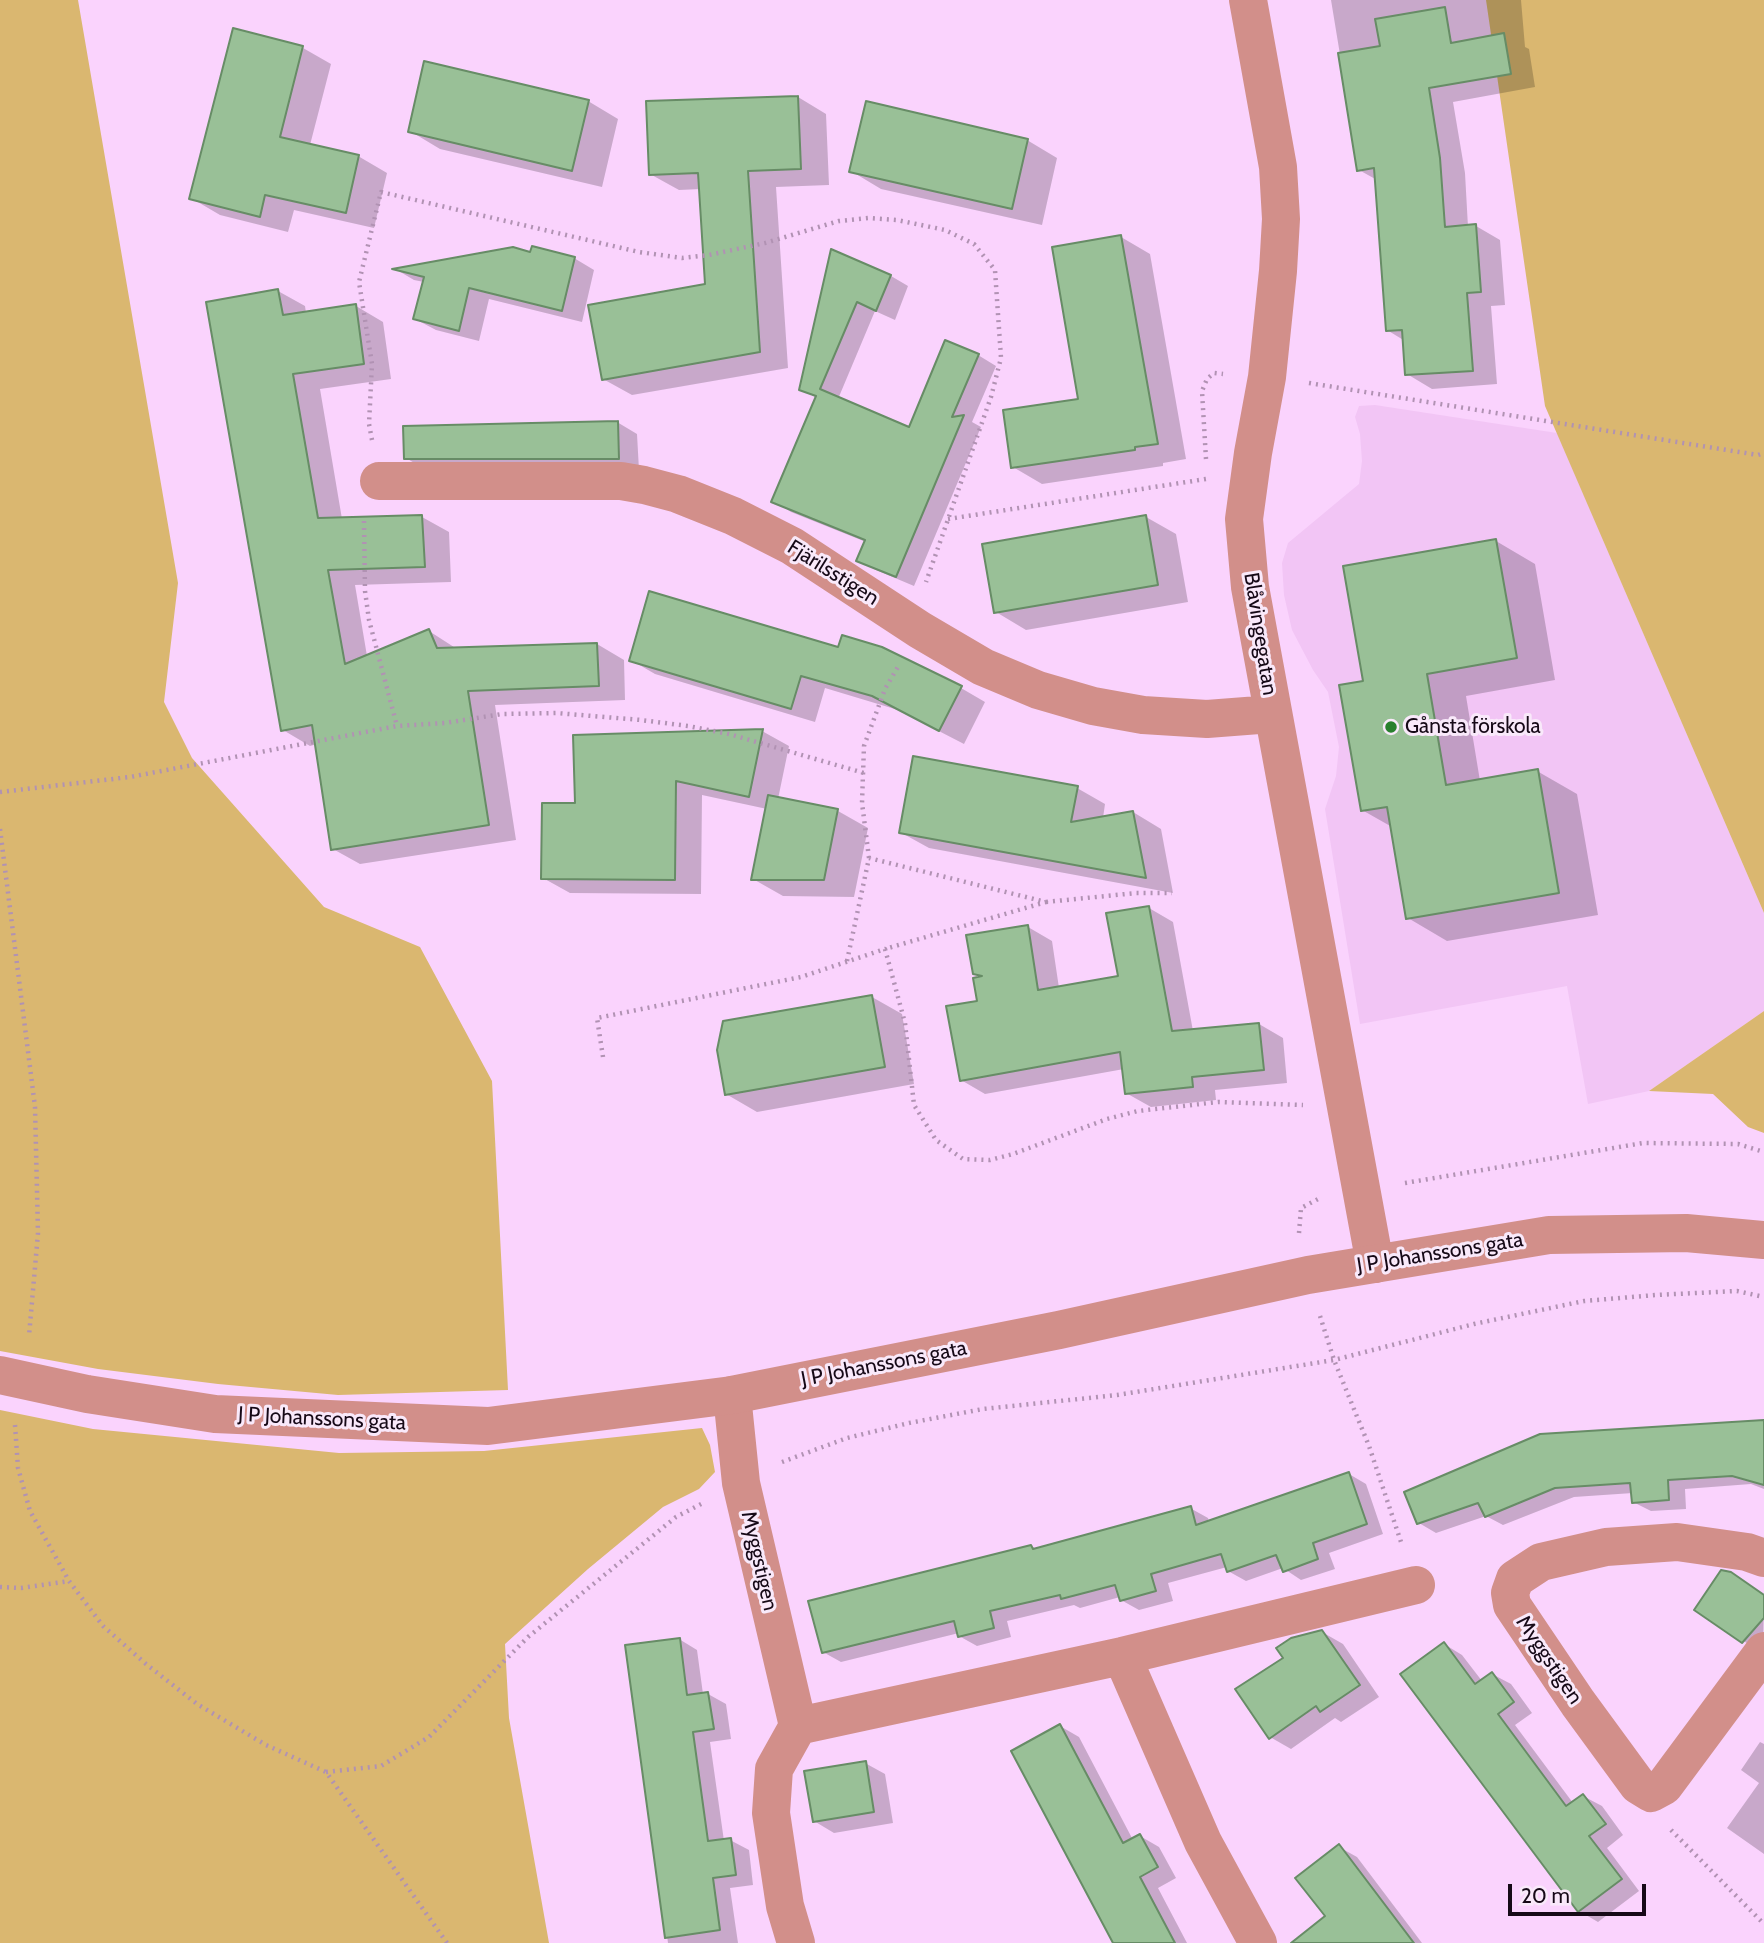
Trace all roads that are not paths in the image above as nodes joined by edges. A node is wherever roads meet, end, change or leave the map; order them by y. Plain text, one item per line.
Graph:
1 (1248, 0) edge
2 (379, 481) road end
3 (1272, 714) junction
4 (1764, 1240) edge
5 (1375, 1264) junction
6 (0, 1376) edge
7 (732, 1395) junction
8 (1764, 1558) edge
9 (1416, 1585) road end
10 (1764, 1651) edge
11 (1122, 1656) junction
12 (798, 1726) junction
13 (796, 1943) edge
14 (1258, 1943) edge

1 - 3 street, Blåvingegatan
2 - 3 street, Fjärilsstigen
3 - 5 street, Blåvingegatan
4 - 5 street, J P Johanssons gata
5 - 7 street, J P Johanssons gata
6 - 7 street, J P Johanssons gata
7 - 12 street, Myggstigen
8 - 10 street, Myggstigen
9 - 11 street
11 - 12 street
11 - 14 street
12 - 13 street

